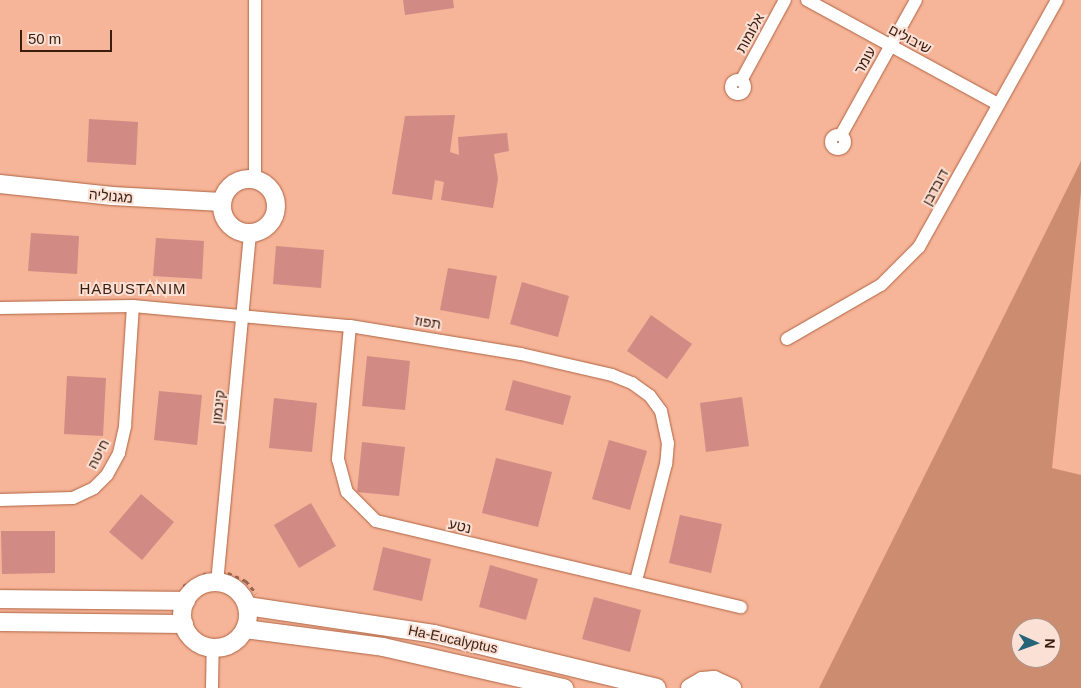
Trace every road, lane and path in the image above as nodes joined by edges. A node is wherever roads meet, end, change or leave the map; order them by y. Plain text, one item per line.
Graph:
1 (255, 0) edge
2 (786, 0) edge
3 (807, 0) edge
4 (916, 0) edge
5 (1057, 0) edge
6 (890, 46) junction
7 (741, 80) dead end
8 (998, 104) junction
9 (841, 136) dead end
10 (255, 180) junction
11 (0, 184) edge
12 (222, 202) junction
13 (250, 233) junction
14 (133, 306) junction
15 (0, 308) edge
16 (242, 314) junction
17 (350, 326) junction
18 (787, 339) dead end
19 (0, 500) edge
20 (636, 581) junction
21 (217, 583) junction
22 (0, 599) edge
23 (186, 601) junction
24 (246, 606) junction
25 (741, 606) dead end
26 (0, 622) edge
27 (184, 624) junction
28 (245, 629) junction
29 (213, 649) junction
30 (212, 688) edge
31 (564, 688) edge
32 (656, 688) edge
33 (690, 688) edge
34 (732, 688) edge

1 - 10 street
2 - 7 street, אלומות
3 - 6 street, שיבולים
4 - 6 street, עומר
5 - 8 street, דובדבן
6 - 8 street, שיבולים
6 - 9 street, עומר
8 - 18 street, דובדבן
10 - 12 main road
10 - 13 main road
11 - 12 main road, מגנוליה
12 - 13 main road
13 - 16 street, קינמון
14 - 15 street, תפוז
14 - 16 street, תפוז
14 - 19 street, חיטה
16 - 17 street, תפוז
16 - 21 street, קינמון
17 - 20 street, נטע
17 - 20 street, תפוז
20 - 25 street, נטע
21 - 23 main road
21 - 24 main road
22 - 23 main road
23 - 27 main road
24 - 28 main road
24 - 32 main road, Ha-Eucalyptus
26 - 27 main road
27 - 29 main road
28 - 29 main road
28 - 31 main road, Ha-Eucalyptus
29 - 30 street
33 - 34 main road

